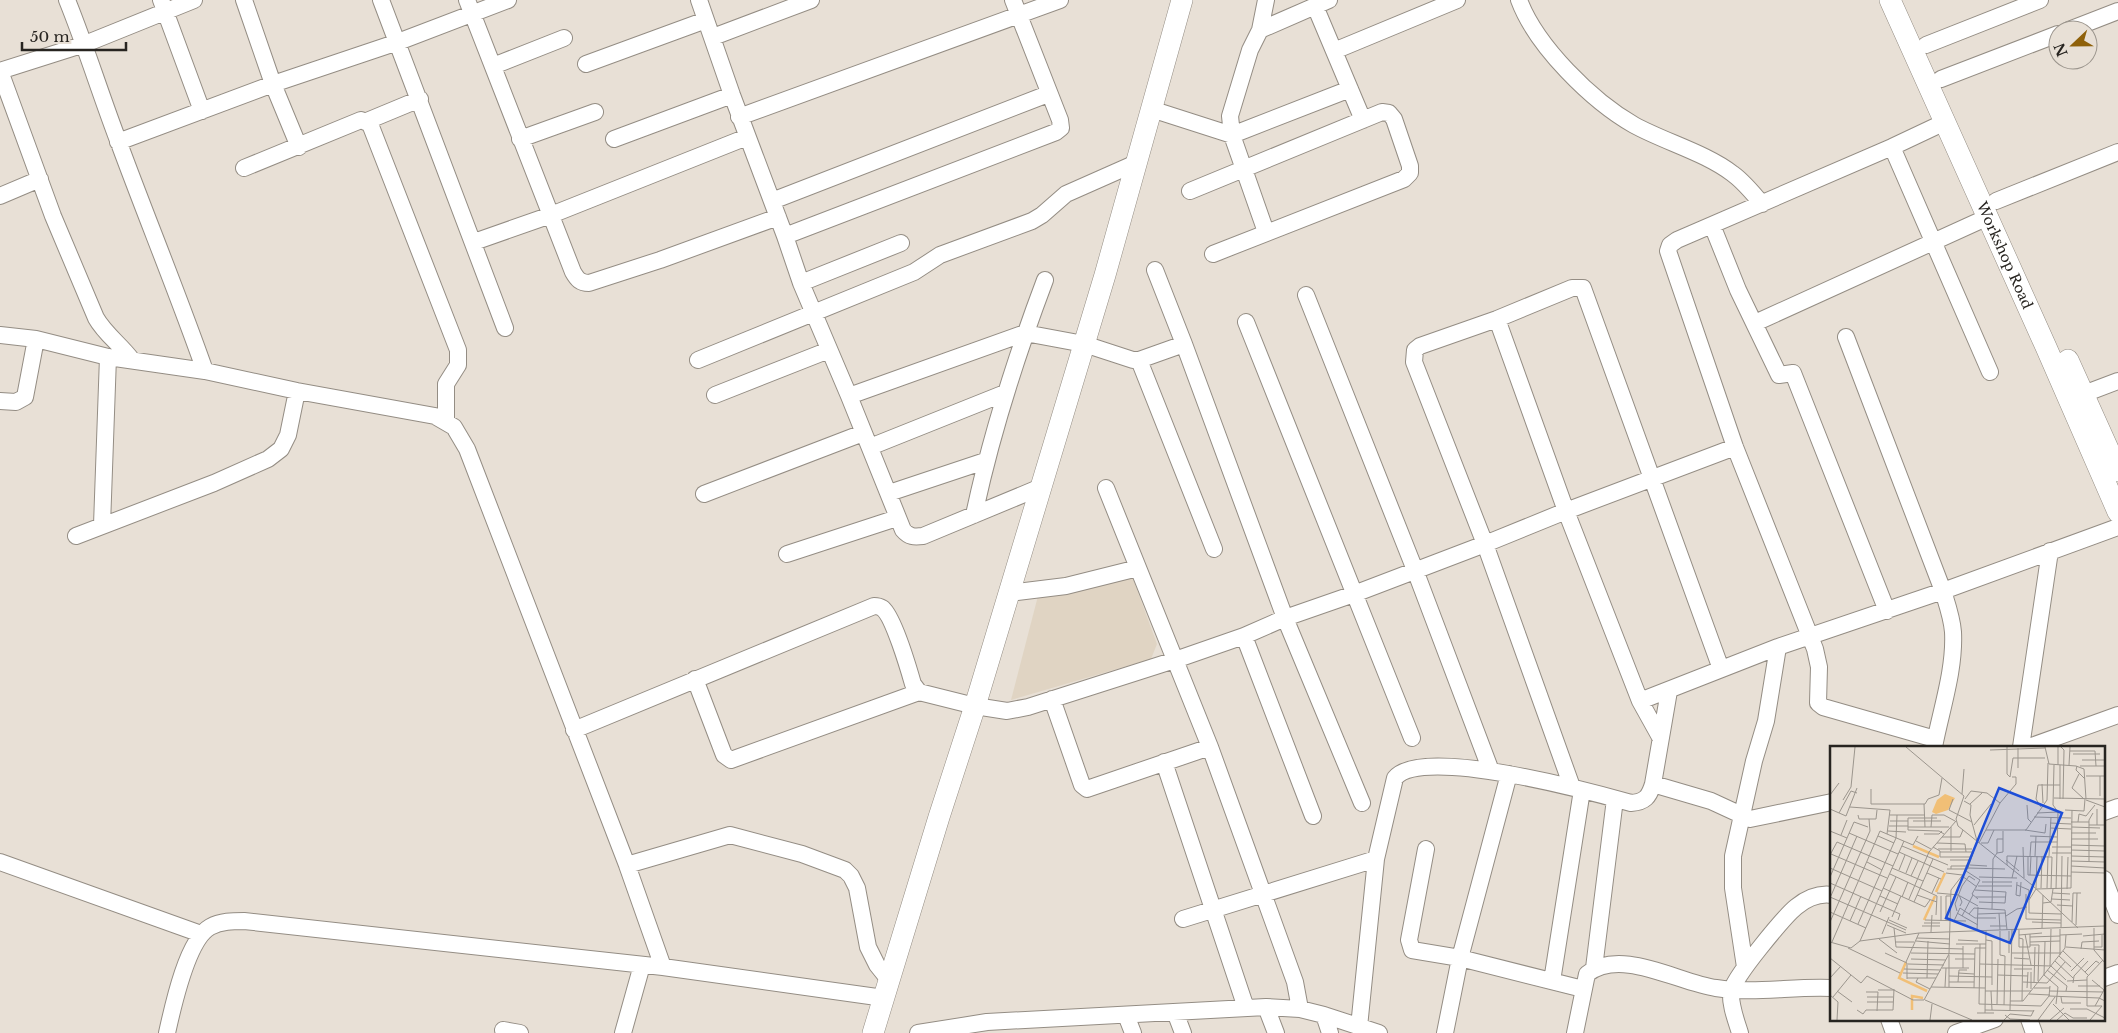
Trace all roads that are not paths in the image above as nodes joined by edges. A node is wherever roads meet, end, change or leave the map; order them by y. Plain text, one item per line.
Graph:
1 (68, 0) edge
2 (194, 0) edge
3 (244, 0) edge
4 (382, 0) edge
5 (508, 0) edge
6 (699, 0) edge
7 (811, 0) edge
8 (1060, 0) edge
9 (1182, 0) edge
10 (1266, 0) edge
11 (1457, 0) edge
12 (1519, 0) edge
13 (1890, 0) edge
14 (1906, 0) edge
15 (2040, 0) edge
16 (1322, 3) edge
17 (163, 6) edge
18 (470, 6) edge
19 (1016, 7) edge
20 (2118, 11) edge
21 (706, 20) junction
22 (2095, 20) edge
23 (1260, 30) junction
24 (713, 37) junction
25 (564, 38) dead end
26 (2048, 38) edge
27 (398, 42) junction
28 (85, 44) junction
29 (1926, 45) junction
30 (1334, 51) junction
31 (586, 64) dead end
32 (494, 66) junction
33 (0, 71) edge
34 (1941, 78) junction
35 (273, 84) junction
36 (1350, 89) junction
37 (1048, 94) junction
38 (732, 95) junction
39 (420, 100) junction
40 (1151, 109) junction
41 (202, 110) junction
42 (595, 112) dead end
43 (740, 117) junction
44 (1363, 120) junction
45 (367, 121) junction
46 (1945, 122) junction
47 (1232, 135) junction
48 (747, 137) junction
49 (520, 138) junction
50 (614, 139) dead end
51 (118, 142) junction
52 (299, 147) junction
53 (1892, 147) junction
54 (2118, 152) edge
55 (1136, 163) junction
56 (244, 168) dead end
57 (1244, 168) junction
58 (40, 179) junction
59 (1190, 191) dead end
60 (0, 196) edge
61 (772, 201) junction
62 (1762, 204) junction
63 (1992, 209) junction
64 (551, 215) junction
65 (778, 217) junction
66 (1712, 225) junction
67 (1266, 232) junction
68 (785, 236) junction
69 (474, 242) junction
70 (1933, 242) junction
71 (901, 243) dead end
72 (1213, 254) dead end
73 (1155, 270) dead end
74 (1045, 280) dead end
75 (801, 283) junction
76 (1306, 295) dead end
77 (814, 314) junction
78 (1497, 319) junction
79 (1246, 322) dead end
80 (1755, 323) junction
81 (505, 328) dead end
82 (1025, 333) junction
83 (0, 335) edge
84 (1846, 337) dead end
85 (36, 339) junction
86 (1084, 344) junction
87 (1184, 344) junction
88 (829, 350) junction
89 (108, 356) junction
90 (132, 360) junction
91 (698, 360) dead end
92 (1139, 360) junction
93 (205, 371) junction
94 (1990, 372) dead end
95 (2118, 381) edge
96 (297, 392) junction
97 (1005, 393) junction
98 (716, 396) dead end
99 (850, 396) junction
100 (2076, 397) junction
101 (0, 401) edge
102 (446, 422) junction
103 (867, 440) junction
104 (1735, 447) junction
105 (985, 460) junction
106 (2118, 471) edge
107 (1653, 478) junction
108 (1041, 487) junction
109 (1106, 488) dead end
110 (704, 494) dead end
111 (889, 494) junction
112 (1566, 511) junction
113 (2118, 512) edge
114 (974, 515) junction
115 (897, 518) junction
116 (102, 526) junction
117 (2118, 527) edge
118 (76, 536) dead end
119 (1485, 544) junction
120 (1214, 549) dead end
121 (2050, 551) junction
122 (787, 554) dead end
123 (1138, 568) junction
124 (1415, 570) junction
125 (1943, 591) junction
126 (1009, 593) junction
127 (1354, 594) junction
128 (1886, 610) junction
129 (1285, 618) junction
130 (1244, 636) junction
131 (1810, 636) junction
132 (1778, 647) junction
133 (1175, 660) junction
134 (1721, 668) junction
135 (695, 679) junction
136 (1669, 691) junction
137 (919, 692) junction
138 (1052, 699) junction
139 (1640, 701) junction
140 (976, 706) junction
141 (2118, 715) edge
142 (574, 730) junction
143 (1660, 737) junction
144 (1412, 738) dead end
145 (1934, 743) edge
146 (2052, 743) edge
147 (2021, 746) edge
148 (2035, 746) edge
149 (1210, 748) junction
150 (1164, 762) junction
151 (1490, 771) junction
152 (1509, 774) junction
153 (1653, 784) junction
154 (1577, 788) junction
155 (1615, 799) junction
156 (1830, 802) edge
157 (1362, 803) dead end
158 (2118, 807) edge
159 (2106, 811) edge
160 (1313, 816) dead end
161 (1741, 816) junction
162 (1426, 849) dead end
163 (1376, 859) junction
164 (0, 862) edge
165 (627, 865) junction
166 (2118, 874) edge
167 (2106, 878) edge
168 (2106, 886) edge
169 (1264, 893) junction
170 (1830, 895) edge
171 (1212, 909) junction
172 (2112, 909) edge
173 (1183, 919) dead end
174 (201, 934) junction
175 (1460, 958) junction
176 (642, 965) junction
177 (663, 967) junction
178 (1745, 967) junction
179 (1594, 968) junction
180 (2118, 973) edge
181 (2106, 977) edge
182 (1552, 981) junction
183 (1830, 988) edge
184 (886, 989) junction
185 (1584, 989) junction
186 (1731, 990) junction
187 (1266, 1007) junction
188 (1246, 1008) junction
189 (1300, 1009) junction
190 (1175, 1012) junction
191 (1126, 1015) junction
192 (1324, 1015) junction
193 (1889, 1020) edge
194 (1992, 1020) edge
195 (2029, 1020) edge
196 (1049, 1026) edge
197 (1359, 1027) junction
198 (503, 1030) dead end
199 (167, 1033) edge
200 (520, 1033) edge
201 (623, 1033) edge
202 (873, 1033) edge
203 (918, 1033) edge
204 (1133, 1033) edge
205 (1183, 1033) edge
206 (1276, 1033) edge
207 (1330, 1033) edge
208 (1379, 1033) edge
209 (1444, 1033) edge
210 (1575, 1033) edge
211 (1740, 1033) edge
212 (1894, 1033) edge
213 (1956, 1033) edge
214 (2034, 1033) edge

1 - 28 street
2 - 17 street
3 - 35 street
4 - 27 street
5 - 18 street
6 - 21 street
7 - 24 street
8 - 19 street
9 - 40 main road
10 - 23 street
11 - 30 street
12 - 62 street
13 - 46 main road, Workshop Road
14 - 29 main road, Workshop Road
15 - 29 street
16 - 23 street
16 - 30 street
17 - 28 street
17 - 41 street
18 - 27 street
18 - 32 street
19 - 37 street
19 - 43 street
20 - 22 street
21 - 24 street
21 - 31 street
23 - 47 street
24 - 38 street
25 - 32 street
26 - 34 street
27 - 35 street
27 - 39 street
28 - 33 street
28 - 51 street
29 - 34 main road, Workshop Road
30 - 36 street
32 - 49 street
33 - 58 street
34 - 63 main road, Workshop Road
35 - 41 street
35 - 52 street
36 - 44 street
36 - 47 street
37 - 61 street
37 - 68 street
38 - 43 street
38 - 50 street
39 - 45 street
39 - 69 street
40 - 47 street
40 - 55 main road
41 - 51 street
42 - 49 street
43 - 48 street
44 - 57 street
44 - 67 street
45 - 52 street
45 - 102 street
46 - 53 street
46 - 63 main road, Workshop Road
47 - 57 street
48 - 61 street
48 - 64 street
49 - 64 street
51 - 93 street
52 - 56 street
53 - 62 street
53 - 70 street
54 - 63 street
55 - 77 street
55 - 86 main road
57 - 59 street
57 - 67 street
58 - 60 street
58 - 90 street
61 - 65 street
62 - 66 street
63 - 70 street
63 - 100 main road, Workshop Road
64 - 65 street
64 - 69 street
65 - 68 street
66 - 80 street
66 - 104 street
67 - 72 street
68 - 75 street
69 - 81 street
70 - 80 street
70 - 94 street
71 - 75 street
73 - 87 street
74 - 82 street
75 - 77 street
76 - 124 street
77 - 88 street
77 - 91 street
78 - 107 street
78 - 112 street
78 - 119 street
79 - 127 street
80 - 128 street
82 - 86 street
82 - 97 street
82 - 99 street
83 - 85 street
84 - 125 street
85 - 89 street
85 - 101 street
86 - 92 street
86 - 108 main road
87 - 92 street
87 - 129 street
88 - 98 street
88 - 99 street
89 - 90 street
89 - 116 street
90 - 93 street
92 - 120 street
93 - 96 street
95 - 100 street
96 - 102 street
96 - 116 street
97 - 103 street
97 - 105 street
99 - 103 street
100 - 106 main road, Workshop Road
100 - 113 main road, Workshop Road
102 - 142 street
103 - 110 street
103 - 111 street
104 - 107 street
104 - 131 street
105 - 111 street
105 - 114 street
107 - 112 street
107 - 134 street
108 - 114 street
108 - 126 main road
109 - 123 street
111 - 115 street
112 - 119 street
112 - 139 street
114 - 115 street
115 - 122 street
116 - 118 street
117 - 121 street
119 - 124 street
119 - 154 street
121 - 125 street
121 - 147 street
123 - 126 street
123 - 133 street
124 - 127 street
124 - 151 street
125 - 128 street
125 - 145 street
126 - 140 main road
127 - 129 street
127 - 144 street
128 - 131 street
129 - 130 street
129 - 157 street
130 - 133 street
130 - 160 street
131 - 132 street
131 - 145 street
132 - 134 street
132 - 161 street
133 - 138 street
133 - 149 street
134 - 136 street
135 - 137 street
135 - 137 street
135 - 142 street
136 - 139 street
136 - 143 street
137 - 140 street
138 - 140 street
138 - 150 street
139 - 143 street
140 - 184 main road
141 - 146 street
142 - 165 street
143 - 153 street
146 - 148 street
149 - 150 street
149 - 169 street
150 - 171 street
151 - 152 street
151 - 163 street
152 - 154 street
152 - 175 street
153 - 155 street
153 - 161 street
154 - 155 street
154 - 182 street
155 - 179 street
156 - 161 street
158 - 159 street
161 - 178 street
162 - 175 street
163 - 169 street
163 - 197 street
164 - 174 street
165 - 177 street
165 - 184 street
166 - 167 street
168 - 172 street
169 - 171 street
169 - 189 street
170 - 178 street
171 - 173 street
171 - 188 street
174 - 176 street
174 - 199 street
175 - 182 street
175 - 209 street
176 - 177 street
176 - 201 street
177 - 184 street
178 - 186 street
179 - 185 street
179 - 186 street
180 - 181 street
182 - 185 street
183 - 186 street
184 - 202 main road
185 - 210 street
186 - 211 street
187 - 188 street
187 - 189 street
187 - 206 street
188 - 190 street
189 - 192 street
190 - 191 street
190 - 205 street
191 - 196 street
191 - 204 street
192 - 197 street
192 - 207 street
193 - 212 street
194 - 213 street
195 - 214 street
196 - 203 street
197 - 208 street
198 - 200 street

